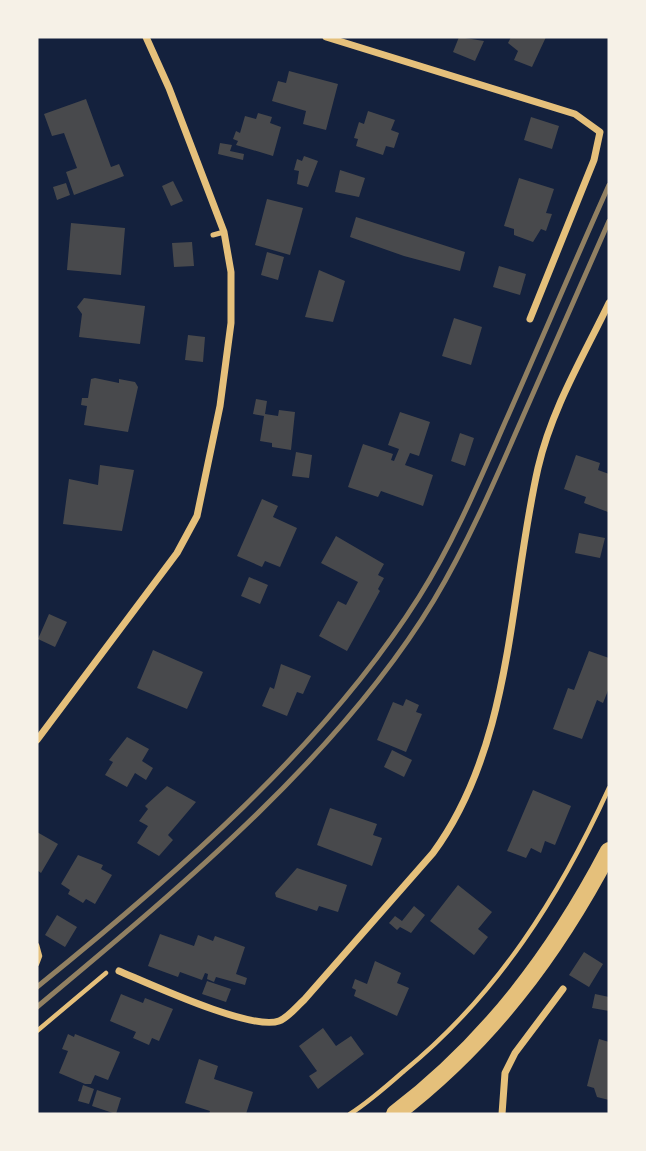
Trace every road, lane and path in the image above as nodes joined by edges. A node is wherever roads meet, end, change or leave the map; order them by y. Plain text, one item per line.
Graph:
1 (146, 37) edge
2 (326, 37) edge
3 (224, 232) junction
4 (213, 235) dead end
5 (609, 303) edge
6 (530, 319) dead end
7 (37, 740) edge
8 (609, 788) edge
9 (609, 851) edge
10 (37, 945) edge
11 (37, 964) edge
12 (119, 971) joint
13 (563, 989) dead end
14 (37, 1031) edge
15 (350, 1114) edge
16 (395, 1114) edge
17 (502, 1114) edge

1 - 3 street
2 - 6 street
3 - 4 lane
3 - 7 street
5 - 12 street
8 - 15 path
9 - 16 main road
10 - 11 path
12 - 14 path
13 - 17 street

